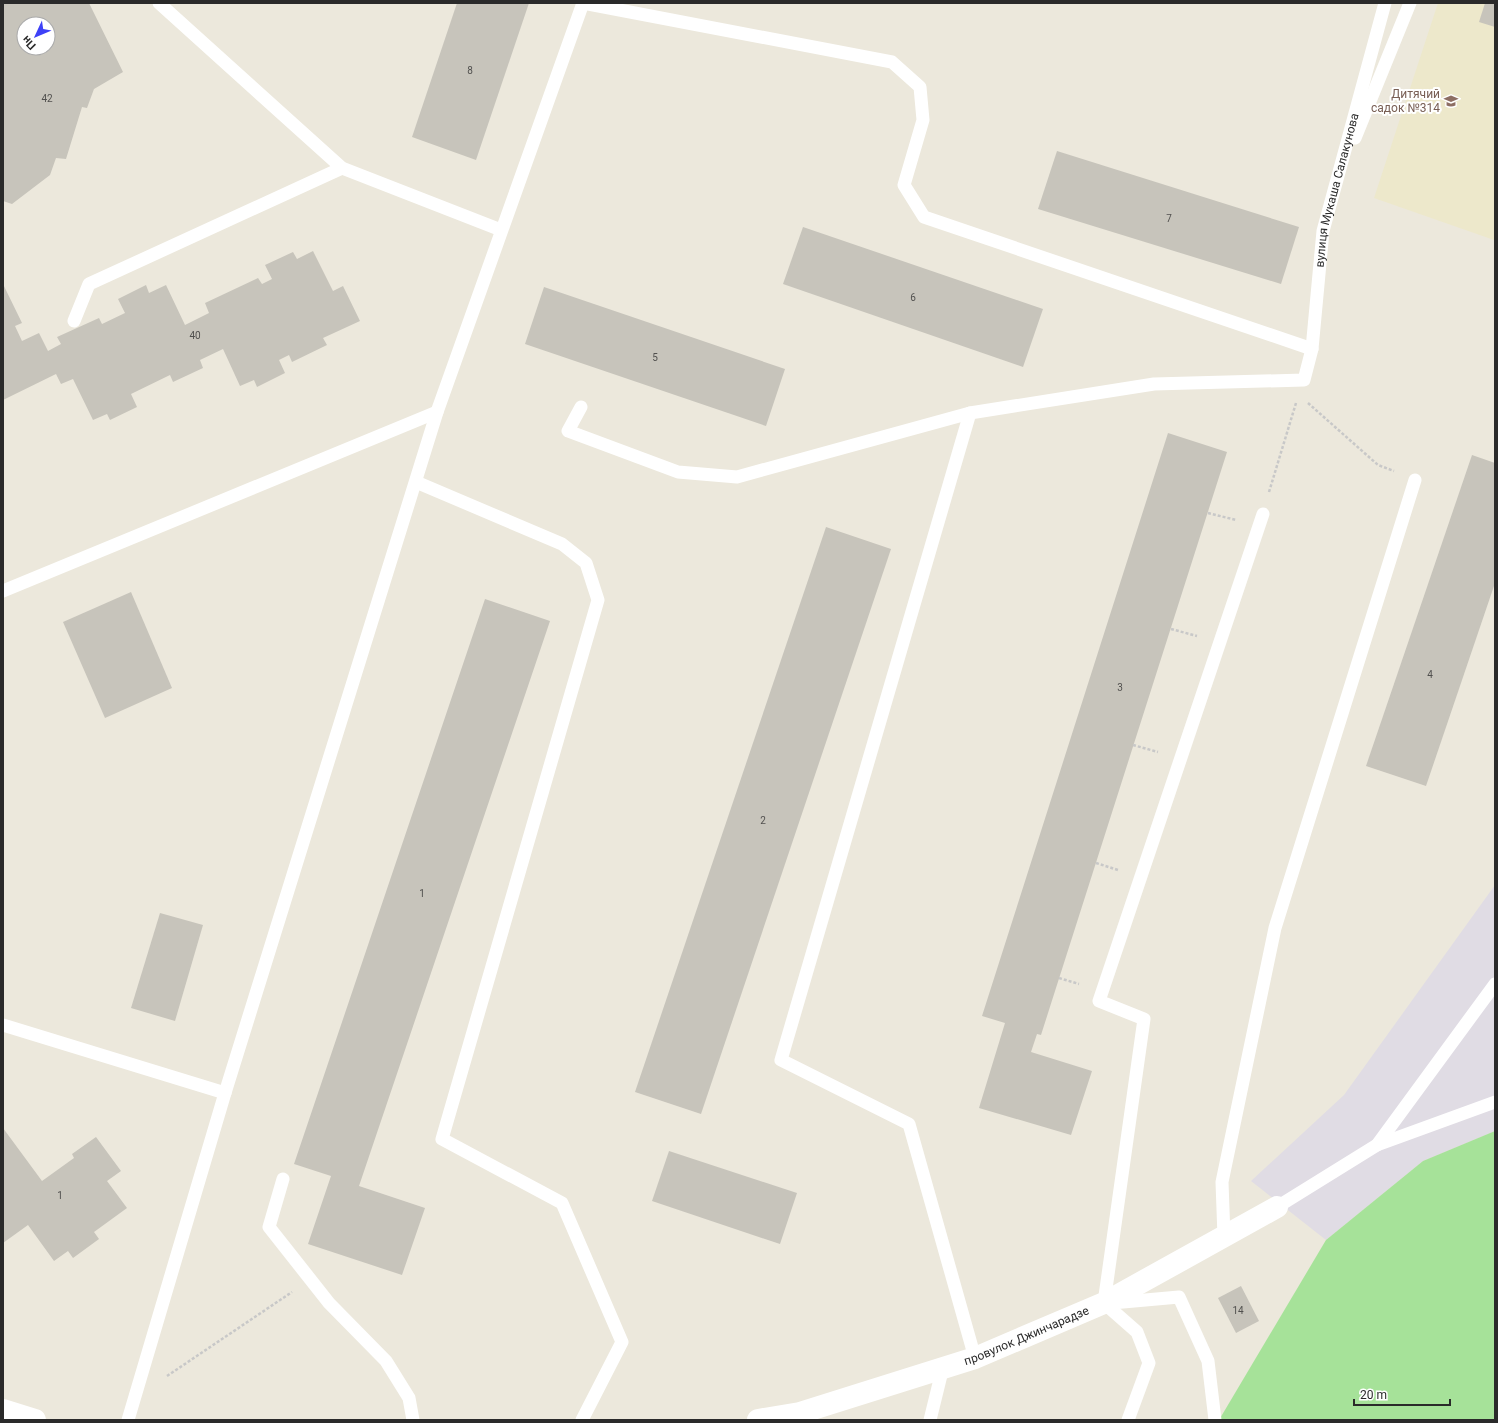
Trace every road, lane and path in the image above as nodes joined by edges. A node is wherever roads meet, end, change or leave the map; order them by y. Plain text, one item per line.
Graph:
1 (159, 3) edge
2 (583, 3) edge
3 (1384, 3) edge
4 (1410, 3) edge
5 (342, 168) junction
6 (1333, 193) junction
7 (501, 230) junction
8 (74, 321) dead end
9 (1312, 349) junction
10 (1304, 380) junction
11 (1299, 394) junction
12 (581, 406) dead end
13 (437, 412) junction
14 (970, 413) junction
15 (1415, 480) joint
16 (416, 482) junction
17 (1208, 513) dead end
18 (1263, 514) joint
19 (1258, 526) junction
20 (3, 592) edge
21 (1495, 984) edge
22 (3, 1025) edge
23 (225, 1093) junction
24 (1495, 1102) edge
25 (1377, 1145) junction
26 (284, 1179) dead end
27 (1277, 1207) joint
28 (1224, 1237) junction
29 (310, 1280) junction
30 (1104, 1303) junction
31 (975, 1358) junction
32 (943, 1367) junction
33 (135, 1398) junction
34 (3, 1410) edge
35 (35, 1420) edge
36 (128, 1420) edge
37 (413, 1420) edge
38 (582, 1420) edge
39 (758, 1420) edge
40 (930, 1420) edge
41 (1128, 1420) edge
42 (1214, 1420) edge

1 - 5 lane
2 - 7 lane
2 - 9 lane
3 - 6 lane, вулиця Мукаша Салакунова
4 - 6 lane
5 - 7 lane
5 - 8 lane
6 - 9 lane, вулиця Мукаша Салакунова
7 - 13 lane
9 - 10 lane, вулиця Мукаша Салакунова
10 - 11 path
10 - 14 lane
11 - 15 path
11 - 18 path
12 - 14 lane
13 - 16 lane
13 - 20 lane
14 - 31 lane
15 - 28 lane
16 - 23 lane
16 - 38 lane
17 - 19 path
18 - 19 lane
19 - 30 lane
21 - 25 lane
22 - 23 lane
23 - 33 lane
24 - 25 lane
25 - 27 lane
26 - 29 lane
27 - 28 street, провулок Джинчарадзе
28 - 30 street, провулок Джинчарадзе
29 - 33 path
29 - 37 lane
30 - 31 street, провулок Джинчарадзе
30 - 41 lane
30 - 42 lane
31 - 32 street, провулок Джинчарадзе
32 - 39 street, провулок Джинчарадзе
32 - 40 lane
33 - 36 lane
34 - 35 street

